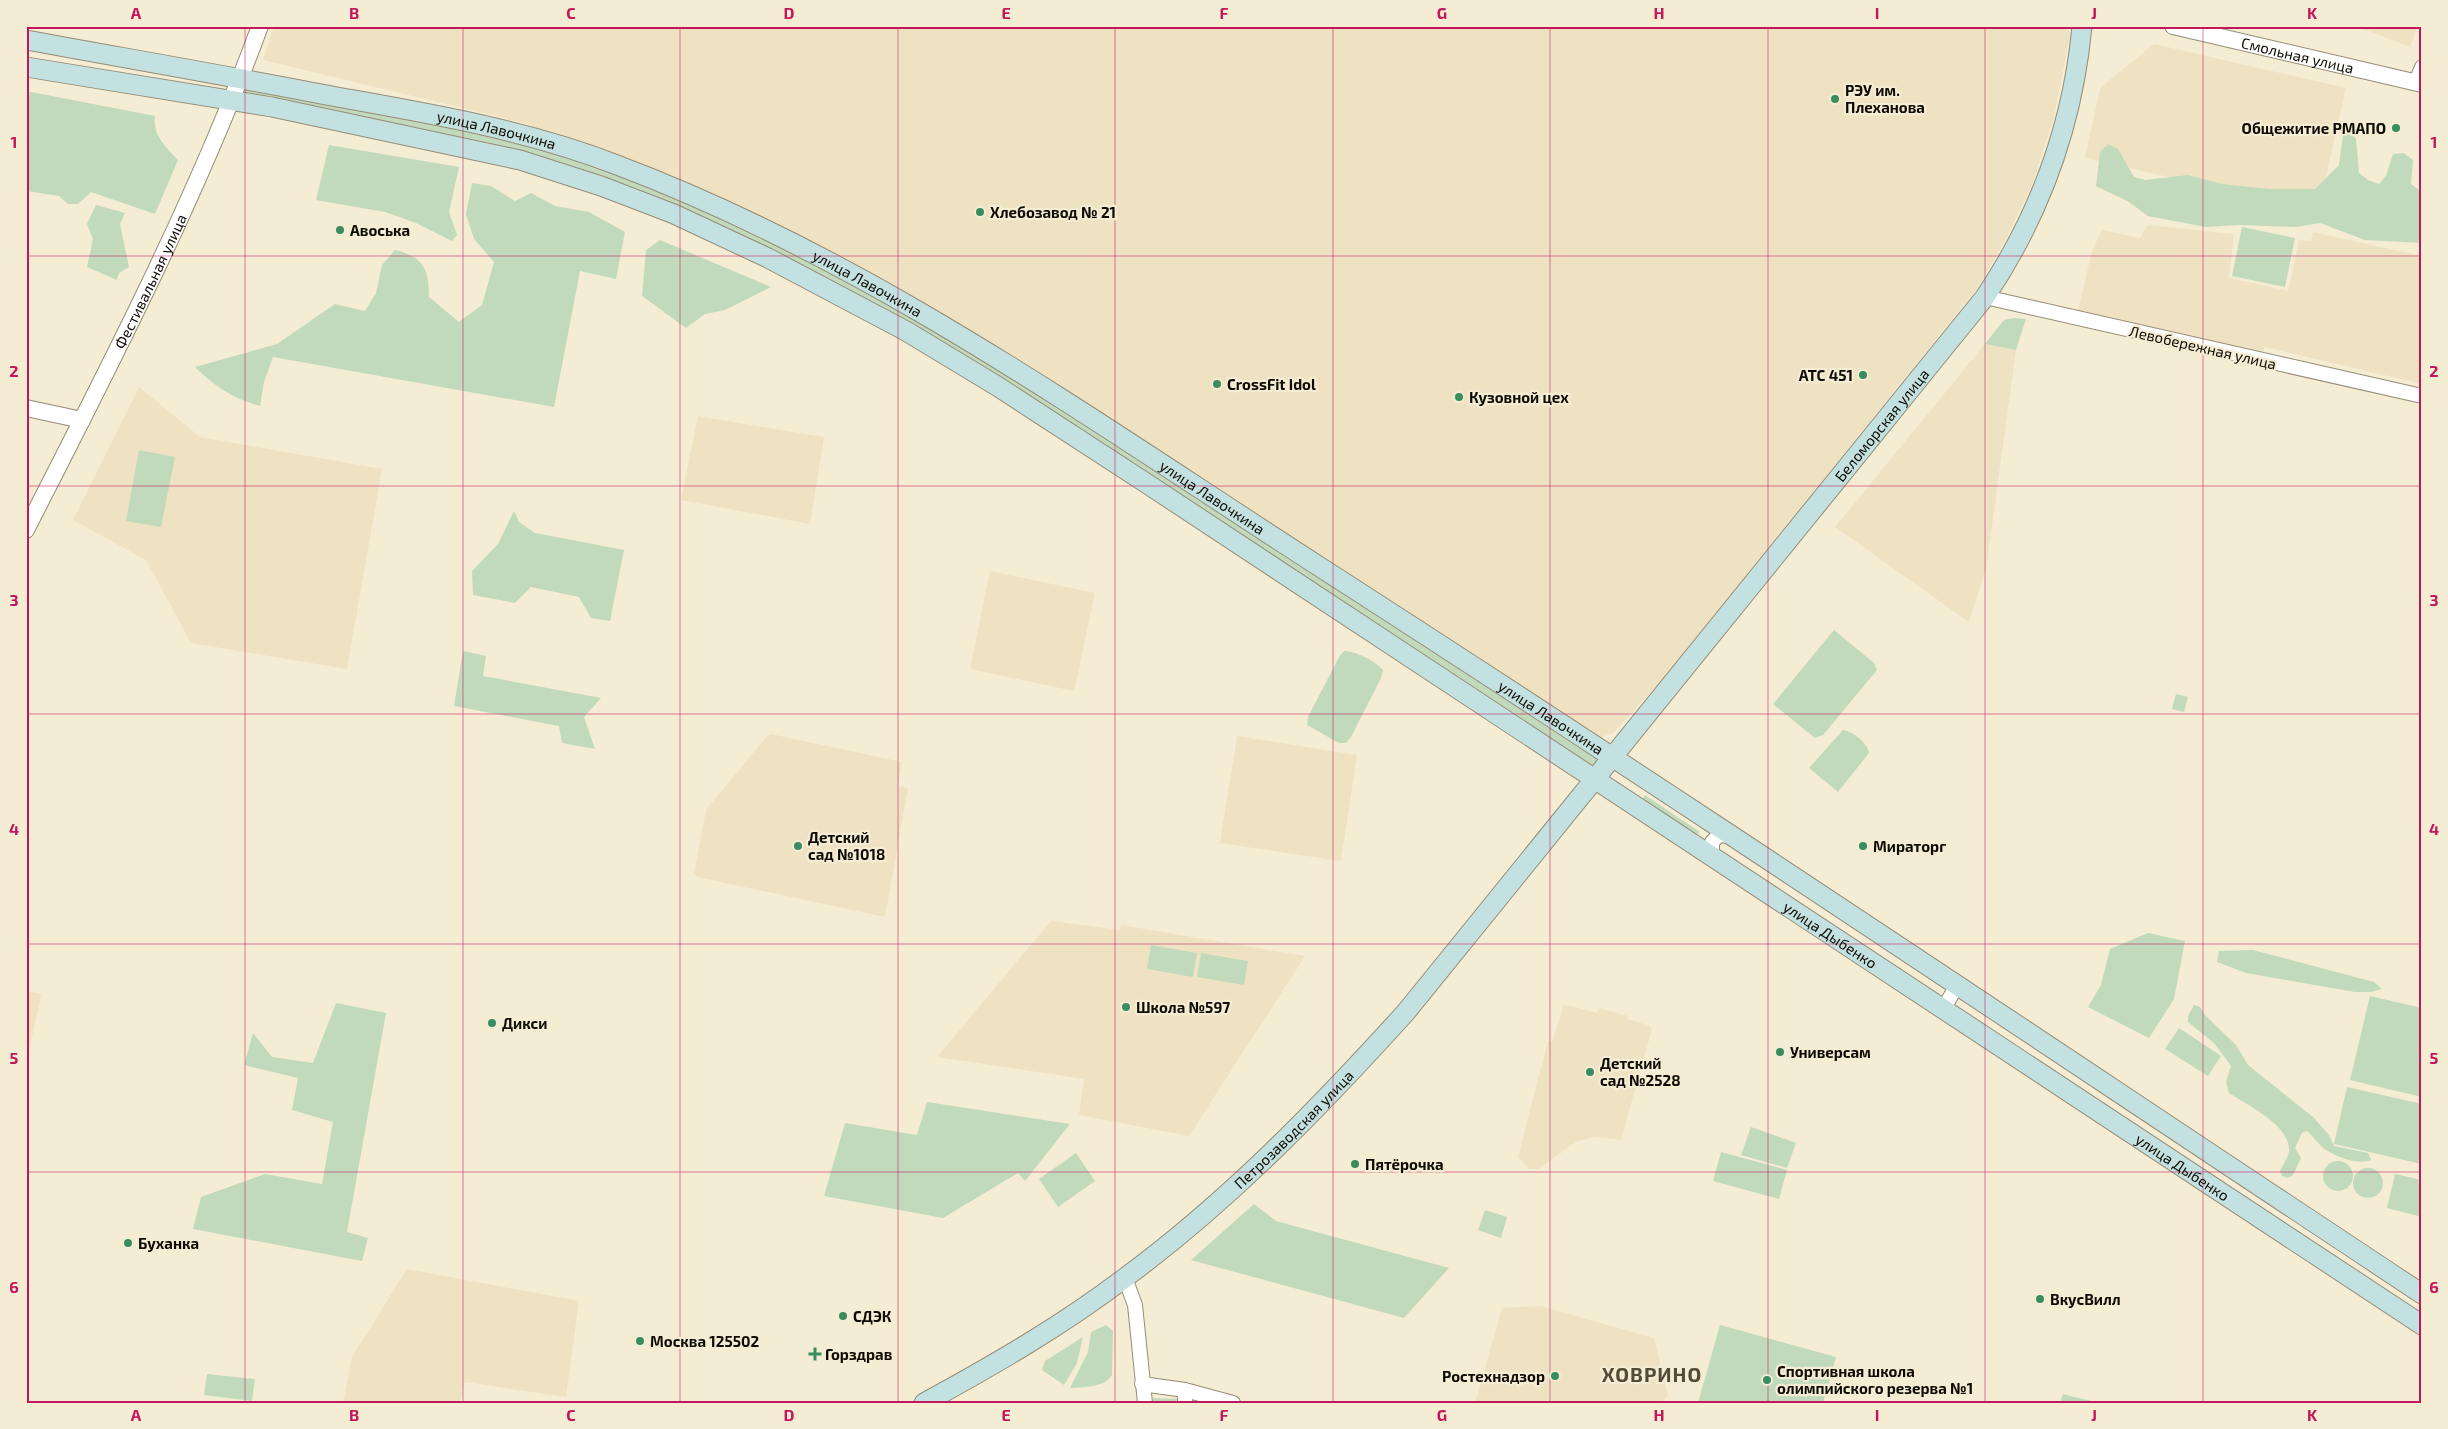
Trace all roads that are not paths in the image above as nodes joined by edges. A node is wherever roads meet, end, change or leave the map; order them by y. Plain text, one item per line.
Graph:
1 (260, 26) edge
2 (2082, 26) edge
3 (2172, 26) edge
4 (26, 40) edge
5 (26, 66) edge
6 (2422, 67) edge
7 (242, 78) junction
8 (2419, 83) edge
9 (233, 101) junction
10 (1985, 297) junction
11 (917, 310) junction
12 (945, 326) junction
13 (906, 331) junction
14 (933, 347) junction
15 (2422, 396) edge
16 (26, 408) edge
17 (82, 420) junction
18 (26, 530) edge
19 (1614, 757) junction
20 (1596, 779) junction
21 (1733, 836) junction
22 (1717, 860) junction
23 (1957, 985) junction
24 (1943, 1010) junction
25 (1125, 1278) junction
26 (2422, 1294) edge
27 (2422, 1325) edge
28 (1142, 1384) junction
29 (1185, 1396) edge
30 (924, 1403) edge
31 (1145, 1403) edge
32 (1232, 1403) edge

1 - 7 street, Фестивальная улица
2 - 10 main road, Беломорская улица
3 - 8 street, Смольная улица
4 - 7 main road, улица Лавочкина
5 - 9 main road, улица Лавочкина
6 - 8 street
7 - 9 street, Фестивальная улица
7 - 11 main road, улица Лавочкина
9 - 13 main road, улица Лавочкина
9 - 17 street, Фестивальная улица
10 - 15 street, Левобережная улица
10 - 19 main road, Беломорская улица
11 - 12 main road, улица Лавочкина
11 - 13 street
12 - 14 street
12 - 19 main road, улица Лавочкина
13 - 14 main road, улица Лавочкина
14 - 20 main road, улица Лавочкина
16 - 17 street
17 - 18 street, Фестивальная улица
19 - 20 main road, Беломорская улица
19 - 21 main road, улица Дыбенко
20 - 22 main road, улица Дыбенко
20 - 25 main road, Петрозаводская улица
21 - 22 street
21 - 23 main road, улица Дыбенко
22 - 24 main road, улица Дыбенко
23 - 24 street
23 - 26 main road, улица Дыбенко
24 - 27 main road, улица Дыбенко
25 - 28 street
25 - 30 main road, Петрозаводская улица
28 - 29 street
28 - 31 street
29 - 32 street

